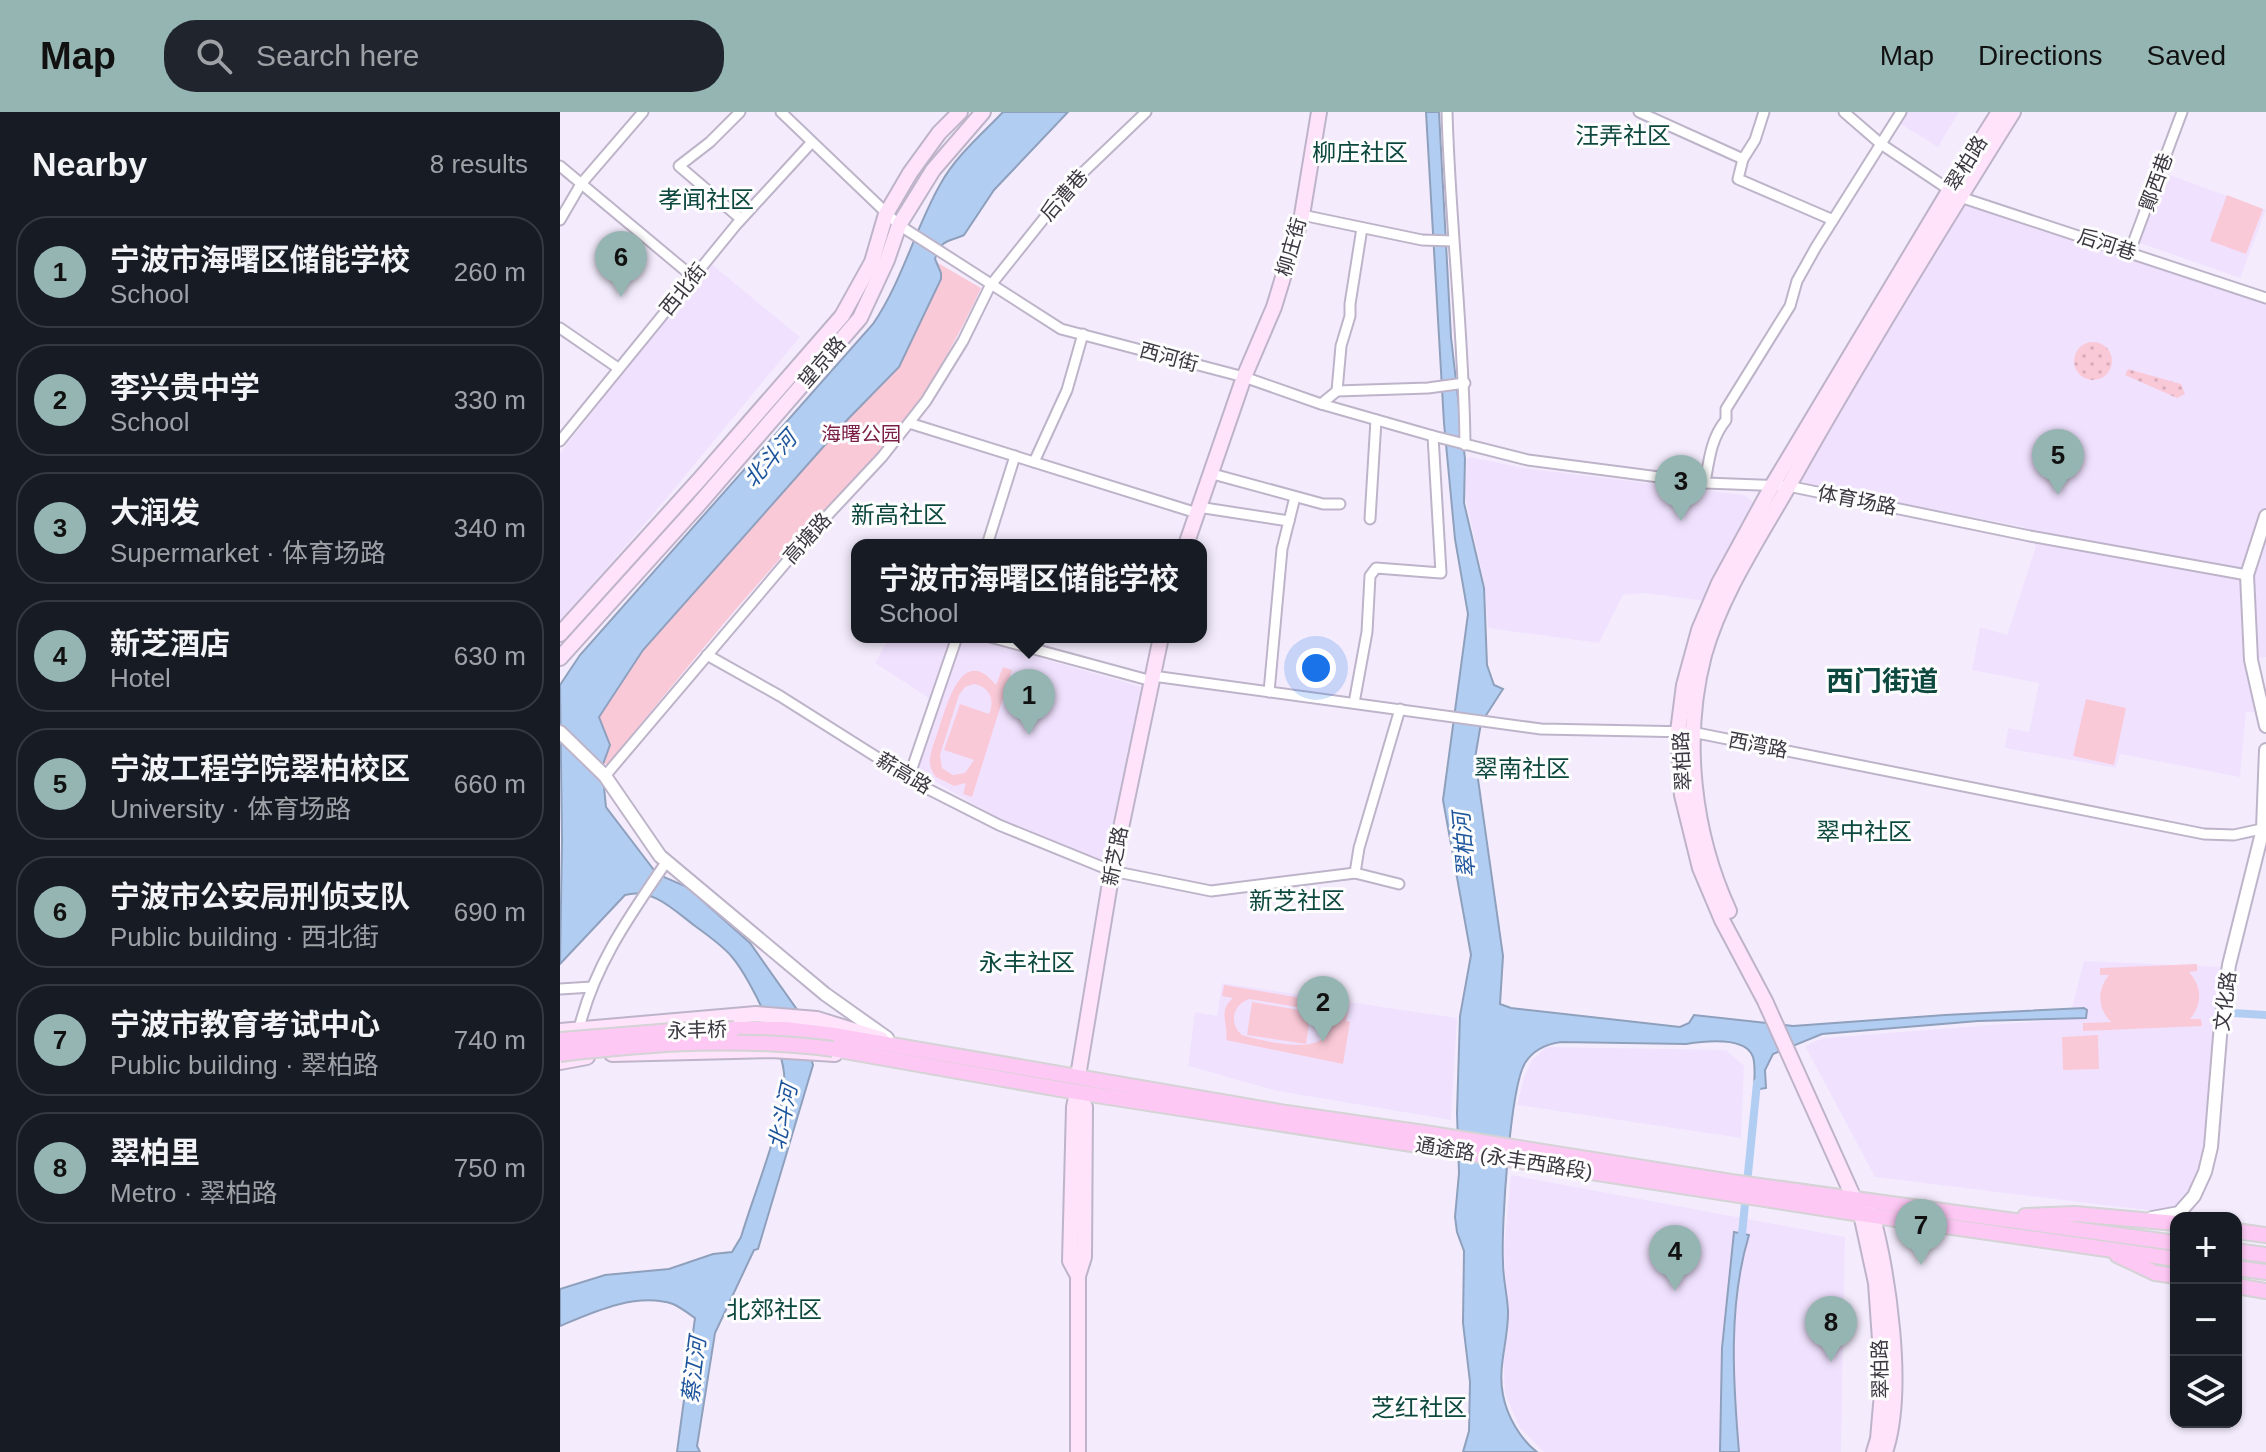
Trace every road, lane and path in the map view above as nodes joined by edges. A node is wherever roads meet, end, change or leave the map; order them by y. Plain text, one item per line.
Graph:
1 (643, 112) edge
2 (740, 112) edge
3 (781, 112) edge
4 (960, 112) edge
5 (983, 112) edge
6 (1146, 112) edge
7 (1319, 112) edge
8 (1447, 112) edge
9 (1639, 112) edge
10 (1764, 112) edge
11 (1844, 112) edge
12 (1901, 112) edge
13 (1999, 112) edge
14 (2013, 112) edge
15 (2182, 112) edge
16 (812, 142) junction
17 (1881, 144) junction
18 (1743, 159) junction
19 (560, 166) edge
20 (581, 184) junction
21 (1954, 194) junction
22 (886, 214) junction
23 (1302, 215) junction
24 (741, 219) junction
25 (560, 220) edge
26 (1833, 220) junction
27 (899, 225) junction
28 (1362, 228) junction
29 (1451, 240) junction
30 (2130, 251) junction
31 (693, 277) junction
32 (990, 286) junction
33 (2266, 298) edge
34 (560, 328) edge
35 (1083, 334) junction
36 (618, 368) junction
37 (1244, 377) junction
38 (1460, 383) junction
39 (1337, 391) junction
40 (1321, 404) junction
41 (1376, 420) junction
42 (909, 423) junction
43 (1433, 436) junction
44 (560, 441) edge
45 (1465, 445) junction
46 (1015, 456) junction
47 (1034, 462) junction
48 (1209, 473) junction
49 (1705, 483) junction
50 (1772, 486) junction
51 (1788, 486) junction
52 (1295, 497) junction
53 (1340, 504) dead end
54 (1198, 510) junction
55 (2266, 516) edge
56 (1370, 519) dead end
57 (1289, 521) junction
58 (989, 539) edge
59 (1188, 539) edge
60 (2247, 575) junction
61 (560, 634) edge
62 (955, 643) edge
63 (1014, 643) edge
64 (1160, 643) edge
65 (707, 655) junction
66 (560, 658) edge
67 (1152, 678) junction
68 (1269, 692) junction
69 (1354, 703) junction
70 (1400, 709) junction
71 (2266, 726) edge
72 (560, 732) edge
73 (1685, 732) junction
74 (2266, 750) edge
75 (605, 776) junction
76 (909, 777) junction
77 (2264, 829) edge
78 (667, 861) junction
79 (1112, 871) junction
80 (1355, 873) junction
81 (1399, 884) dead end
82 (592, 987) junction
83 (560, 989) edge
84 (579, 1029) junction
85 (560, 1031) edge
86 (560, 1040) edge
87 (896, 1045) junction
88 (829, 1046) junction
89 (560, 1054) edge
90 (560, 1062) edge
91 (1078, 1076) junction
92 (1077, 1092) junction
93 (1511, 1153) junction
94 (1865, 1208) junction
95 (1985, 1217) junction
96 (2146, 1219) junction
97 (2170, 1222) edge
98 (2242, 1232) edge
99 (2266, 1235) edge
100 (2170, 1242) edge
101 (2102, 1248) junction
102 (2242, 1252) edge
103 (2266, 1255) edge
104 (2170, 1258) edge
105 (2242, 1269) edge
106 (2266, 1272) edge
107 (2170, 1275) edge
108 (2242, 1287) edge
109 (2266, 1291) edge
110 (1078, 1449) edge
111 (1874, 1452) edge
112 (1885, 1452) edge

1 - 20 street
2 - 24 street
3 - 16 street
4 - 22 main road, 望京路
5 - 27 main road, 望京路
6 - 32 street, 后漕巷
7 - 23 main road, 柳庄街
8 - 29 street
9 - 18 street
10 - 18 street
11 - 17 street, 后河巷
12 - 17 street
13 - 21 main road, 翠柏路
14 - 21 main road, 翠柏路
15 - 30 street, 鄮西巷
16 - 22 street
16 - 24 street, 西北街
17 - 21 street, 后河巷
17 - 26 street
18 - 26 street
19 - 20 street
20 - 25 street
20 - 31 street
21 - 30 street, 后河巷
21 - 50 main road, 翠柏路
21 - 51 main road, 翠柏路
22 - 27 street
22 - 61 main road, 望京路
23 - 28 street
23 - 37 main road, 柳庄街
24 - 31 street, 西北街
26 - 49 street
27 - 32 street, 西河街
27 - 66 main road, 望京路
28 - 29 street
28 - 39 street
29 - 38 street
30 - 33 street, 后河巷
31 - 36 street, 西北街
32 - 35 street, 西河街
32 - 42 street, 高塘路
34 - 36 street
35 - 37 street, 西河街
35 - 47 street
36 - 44 street, 西北街
37 - 40 street, 西河街
37 - 48 main road
38 - 39 street
38 - 45 street
39 - 40 street
40 - 41 street, 西河街
41 - 43 street, 西河街
41 - 56 street
42 - 46 street
42 - 65 street, 高塘路
43 - 45 street, 体育场路
43 - 69 street
45 - 49 street, 体育场路
46 - 47 street
46 - 58 street
47 - 54 street
48 - 52 street
48 - 54 main road
49 - 50 street, 体育场路
50 - 51 street, 体育场路
50 - 73 main road, 翠柏路
51 - 60 street, 体育场路
51 - 73 main road, 翠柏路
52 - 53 street
52 - 57 street
54 - 57 street
54 - 59 main road
55 - 60 street
57 - 68 street
60 - 71 street
62 - 76 street
63 - 67 street, 西湾路
64 - 67 main road, 新芝路
65 - 75 street, 高塘路
65 - 76 street, 薪高路
67 - 68 street, 西湾路
67 - 79 main road, 新芝路
68 - 69 street, 西湾路
69 - 70 street, 西湾路
70 - 73 street, 西湾路
70 - 80 street
72 - 75 street
73 - 77 street, 西湾路
73 - 94 main road, 翠柏路
74 - 77 street, 文化路
75 - 78 street
76 - 79 street, 薪高路
77 - 96 street, 文化路
78 - 82 street
78 - 87 street
79 - 80 street, 薪高路
79 - 91 main road, 新芝路
80 - 81 street
82 - 83 street
82 - 84 street
84 - 85 main road
84 - 87 main road
86 - 88 main road, 永丰桥, bridge
87 - 88 main road, 通途路 (永丰西路段)
87 - 91 main road, 通途路 (永丰西路段)
88 - 89 main road, 永丰桥, bridge
88 - 90 main road
88 - 92 main road, 通途路 (永丰西路段)
91 - 93 main road, 通途路 (永丰西路段)
92 - 93 main road, 通途路 (永丰西路段)
92 - 110 main road
93 - 94 main road, 通途路 (永丰西路段)
94 - 95 main road, 通途路 (永丰西路段)
94 - 101 main road, 通途路 (永丰西路段)
94 - 111 main road, 翠柏路
94 - 112 main road, 翠柏路
95 - 96 main road
95 - 100 main road, 通途路 (永丰西路段)
96 - 97 main road
98 - 99 main road
101 - 104 main road, 通途路 (永丰西路段)
101 - 107 main road
102 - 103 main road
105 - 106 main road
108 - 109 main road

